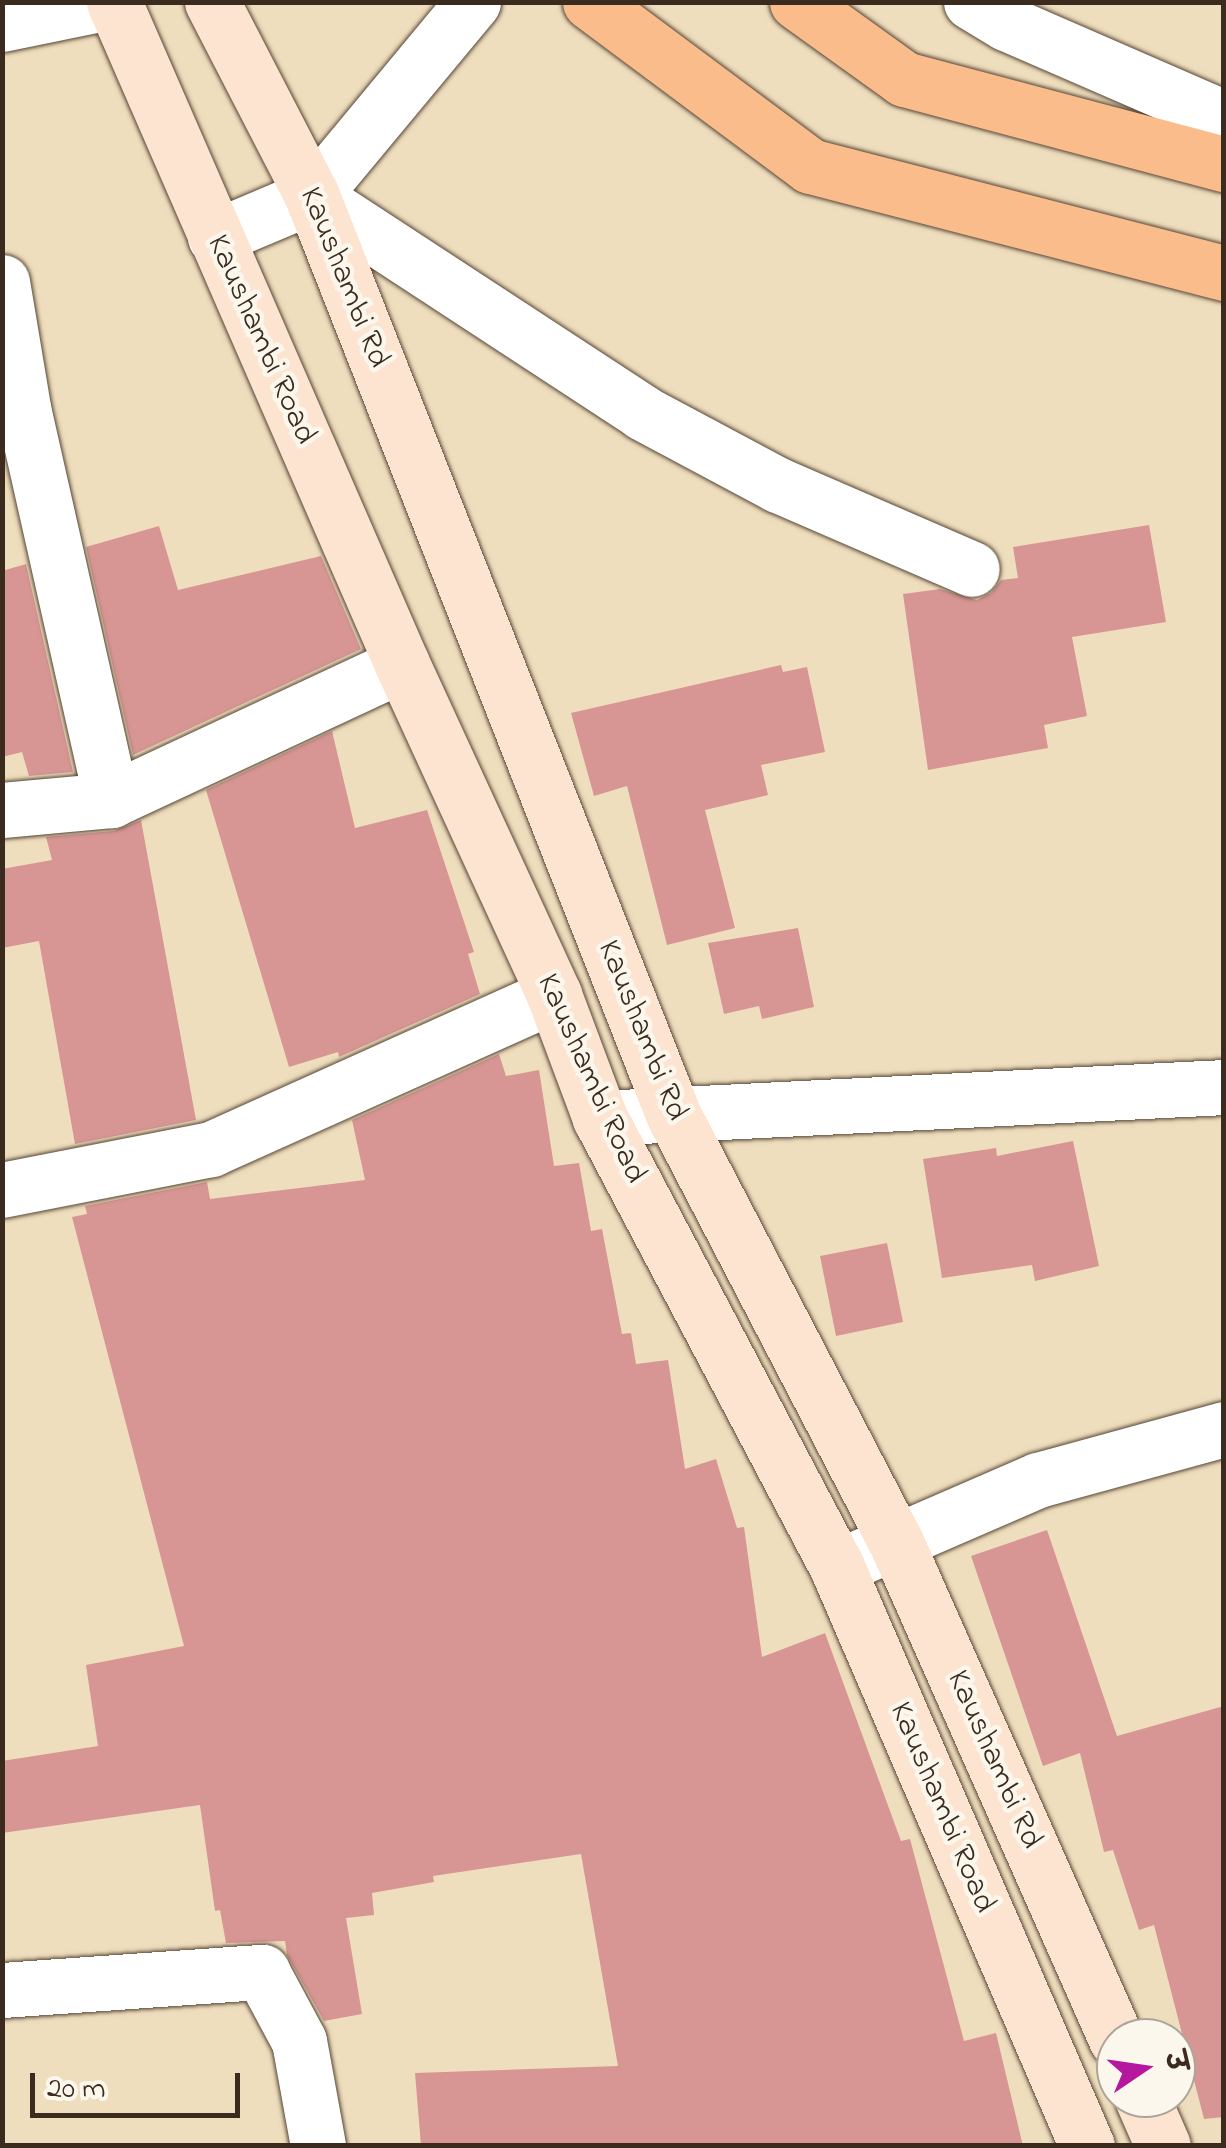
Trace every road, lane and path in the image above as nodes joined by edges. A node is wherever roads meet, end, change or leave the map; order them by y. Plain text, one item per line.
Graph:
1 (112, 2) edge
2 (212, 2) edge
3 (474, 2) edge
4 (590, 2) edge
5 (797, 2) edge
6 (972, 2) edge
7 (2, 24) edge
8 (1224, 118) edge
9 (1224, 164) edge
10 (312, 196) junction
11 (215, 237) junction
12 (1224, 273) edge
13 (2, 282) edge
14 (972, 570) dead end
15 (402, 664) junction
16 (111, 800) junction
17 (2, 810) edge
18 (554, 995) junction
19 (1224, 1087) edge
20 (673, 1114) junction
21 (600, 1118) junction
22 (2, 1190) edge
23 (1224, 1429) edge
24 (896, 1542) junction
25 (837, 1567) junction
26 (2, 1990) edge
27 (1107, 2018) edge
28 (1151, 2118) edge
29 (318, 2146) edge
30 (1087, 2146) edge
31 (1163, 2146) edge

1 - 7 street
1 - 11 main road, Kaushambi Road
2 - 10 main road, Kaushambi Rd
3 - 10 street
4 - 12 main road
5 - 9 main road
6 - 8 street
10 - 11 street
10 - 14 street
10 - 20 main road, Kaushambi Rd
11 - 15 main road, Kaushambi Road
13 - 16 street
15 - 16 street
15 - 18 main road, Kaushambi Road
16 - 17 street
18 - 21 main road, Kaushambi Road
18 - 22 street
19 - 20 street
20 - 21 street
20 - 24 main road, Kaushambi Rd
21 - 25 main road, Kaushambi Road
23 - 24 street
24 - 25 street
24 - 27 main road, Kaushambi Rd
25 - 30 main road, Kaushambi Road
26 - 29 street
28 - 31 main road

